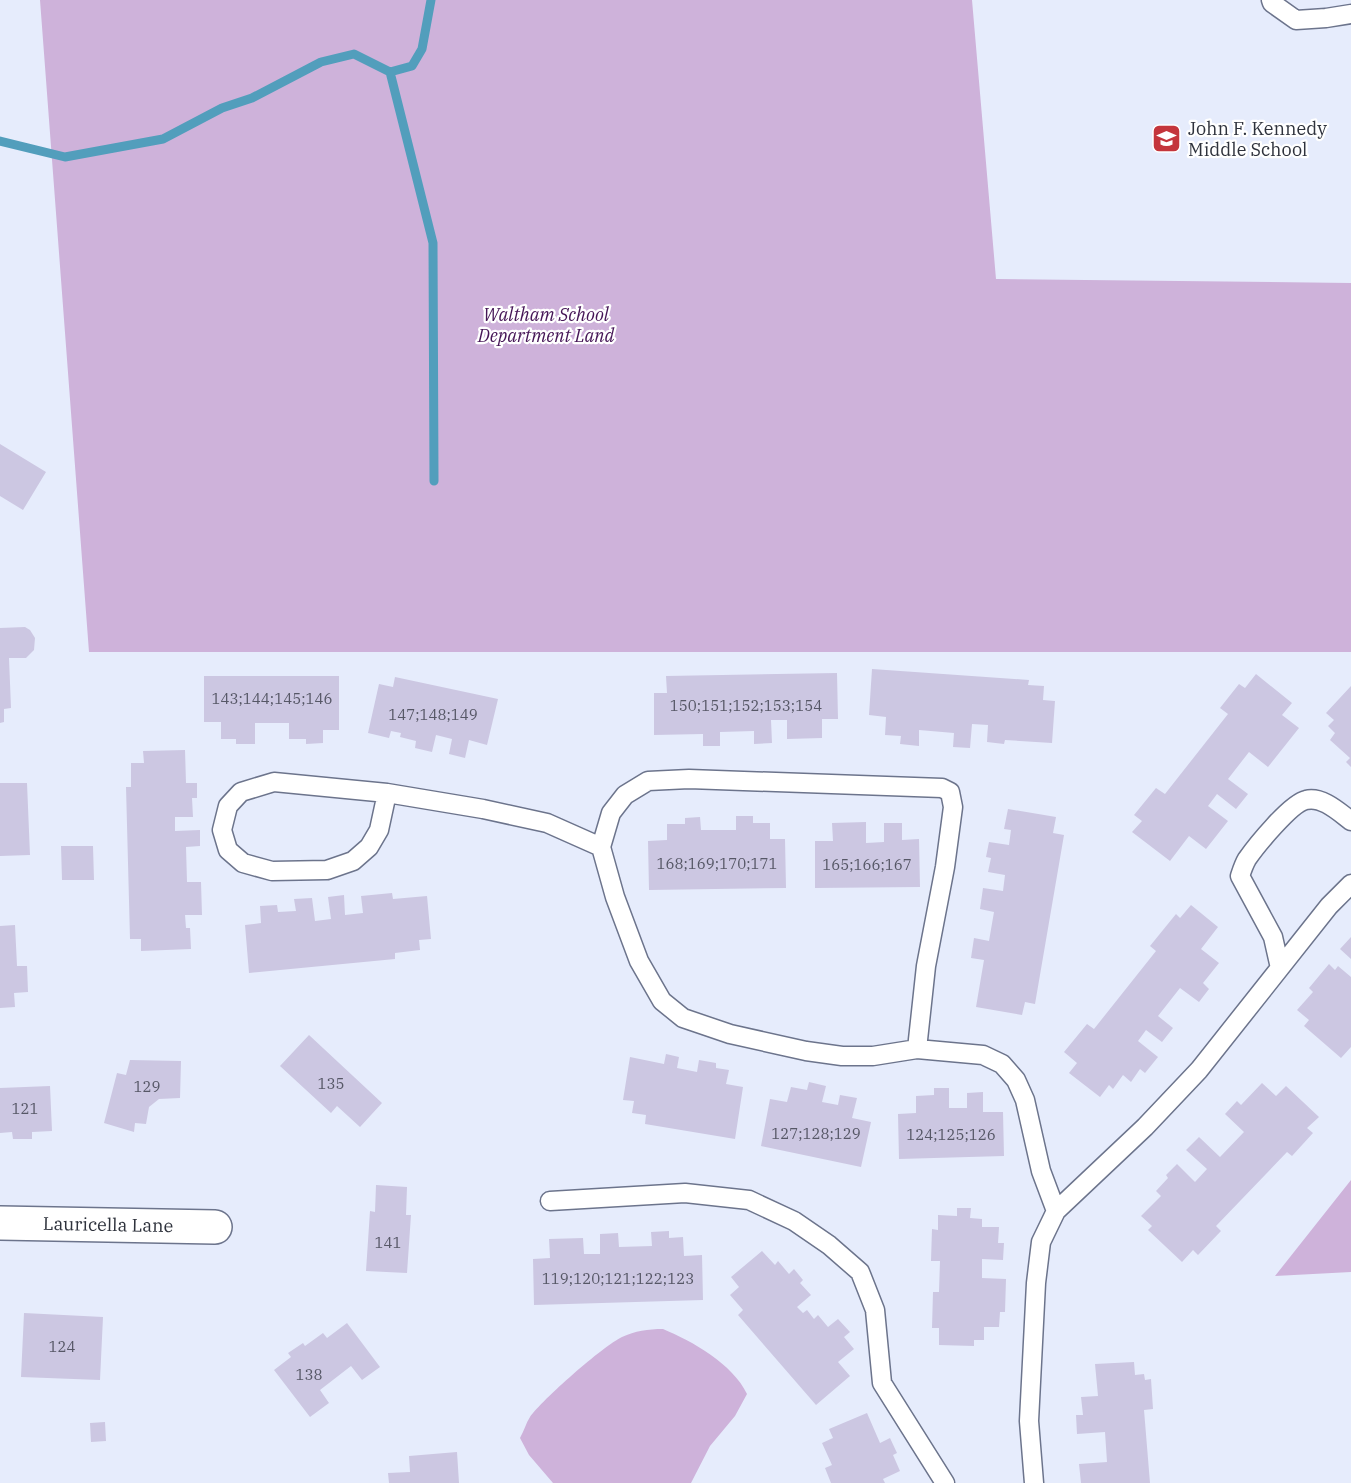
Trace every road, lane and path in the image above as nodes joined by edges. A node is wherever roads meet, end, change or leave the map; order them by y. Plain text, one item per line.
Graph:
1 (1271, 0) edge
2 (1351, 14) edge
3 (387, 794) junction
4 (1351, 820) edge
5 (601, 847) junction
6 (1351, 884) edge
7 (1280, 968) junction
8 (917, 1050) junction
9 (550, 1201) dead end
10 (1056, 1211) junction
11 (0, 1222) edge
12 (215, 1227) dead end
13 (945, 1483) edge
14 (1034, 1483) edge

1 - 2 lane
3 - 3 lane
3 - 5 lane
4 - 7 lane
5 - 8 lane
5 - 8 lane
6 - 7 lane
7 - 10 lane
8 - 10 lane
9 - 13 lane
10 - 14 lane
11 - 12 street, Lauricella Lane

